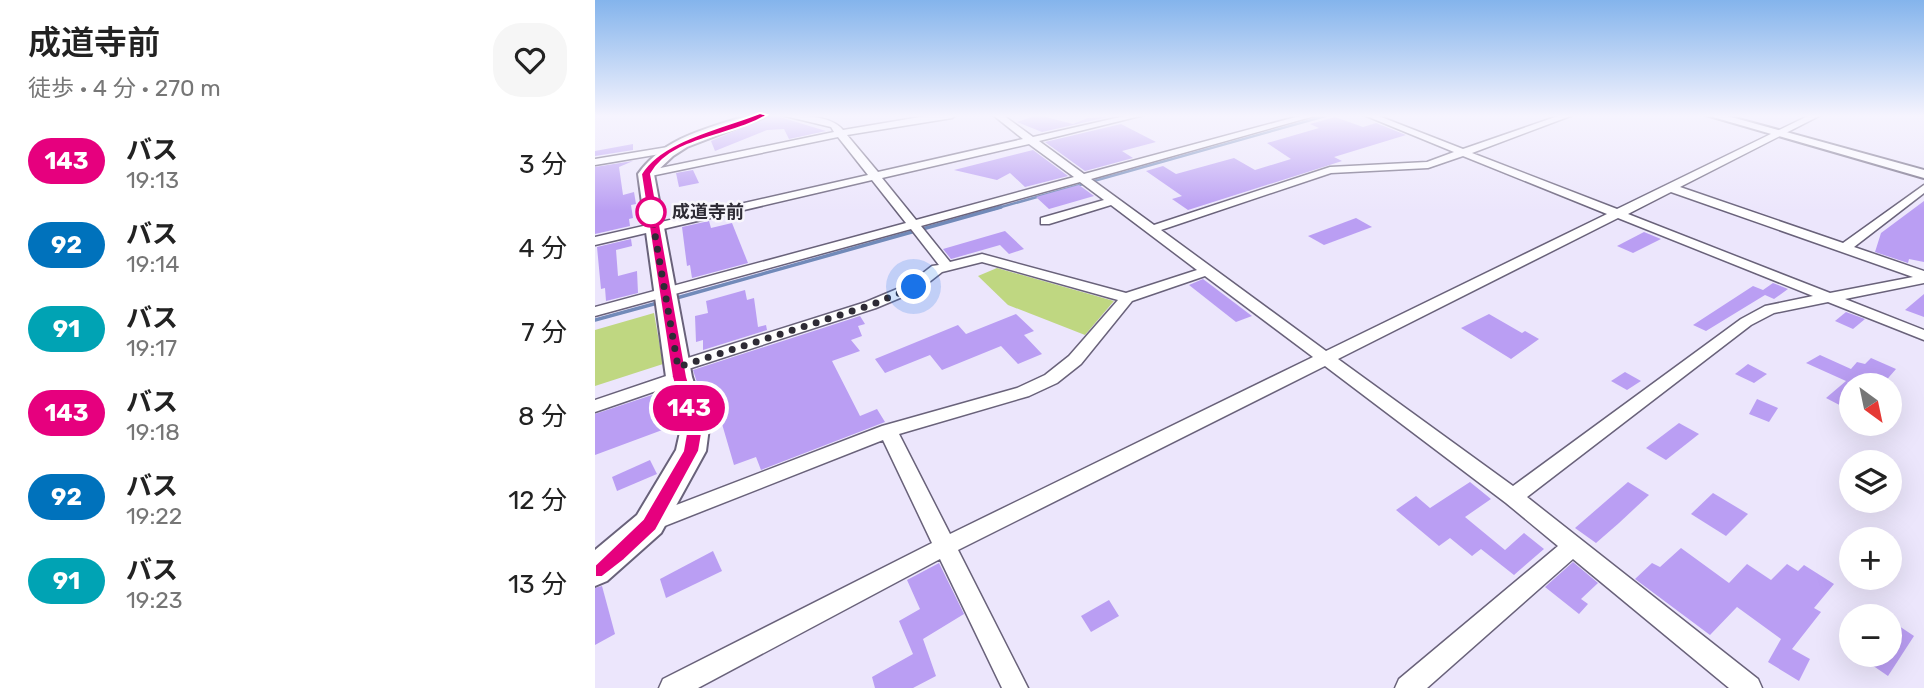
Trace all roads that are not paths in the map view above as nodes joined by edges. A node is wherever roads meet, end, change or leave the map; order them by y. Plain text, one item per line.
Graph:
1 (679, 147) edge
2 (773, 147) edge
3 (851, 147) edge
4 (995, 147) edge
5 (1040, 147) edge
6 (1195, 147) edge
7 (1448, 147) edge
8 (1479, 147) edge
9 (1753, 147) edge
10 (1827, 147) edge
11 (674, 149) junction
12 (1463, 153) junction
13 (595, 162) edge
14 (646, 174) junction
15 (1924, 174) edge
16 (874, 176) junction
17 (1082, 178) junction
18 (1669, 187) junction
19 (1924, 188) edge
20 (1113, 201) junction
21 (1618, 213) junction
22 (1045, 221) dead end
23 (913, 225) junction
24 (653, 228) junction
25 (1153, 229) junction
26 (595, 242) edge
27 (1844, 249) junction
28 (946, 265) junction
29 (1207, 271) junction
30 (1924, 278) edge
31 (664, 293) junction
32 (1829, 297) junction
33 (1127, 298) junction
34 (595, 312) edge
35 (1924, 335) edge
36 (1326, 358) junction
37 (678, 372) junction
38 (595, 406) edge
39 (888, 431) junction
40 (1513, 497) junction
41 (649, 524) junction
42 (1574, 545) junction
43 (946, 546) junction
44 (595, 571) edge
45 (672, 688) edge
46 (1015, 688) edge
47 (1408, 688) edge
48 (1749, 688) edge

1 - 11 main road
2 - 14 street
3 - 16 street
4 - 16 street
5 - 17 street
6 - 17 street
7 - 12 street
8 - 12 street
9 - 18 street
10 - 15 street
11 - 13 street
11 - 14 main road
12 - 21 street
12 - 25 street
14 - 24 main road
16 - 23 street
16 - 24 street
17 - 20 street
17 - 23 street
18 - 21 street
18 - 27 street
19 - 27 street
20 - 22 street
20 - 25 street
21 - 32 street
21 - 36 street
23 - 28 street
23 - 31 street
24 - 26 street
24 - 31 main road
25 - 29 street
27 - 30 street
28 - 33 street
28 - 37 street
29 - 33 street
29 - 36 street
30 - 32 street
31 - 34 street
31 - 37 main road
32 - 35 street
32 - 40 street
33 - 39 street
36 - 40 street
36 - 43 street
37 - 38 street
37 - 41 main road
39 - 41 street
39 - 43 street
40 - 42 street
41 - 44 main road
42 - 47 street
42 - 48 street
43 - 45 street
43 - 46 street

